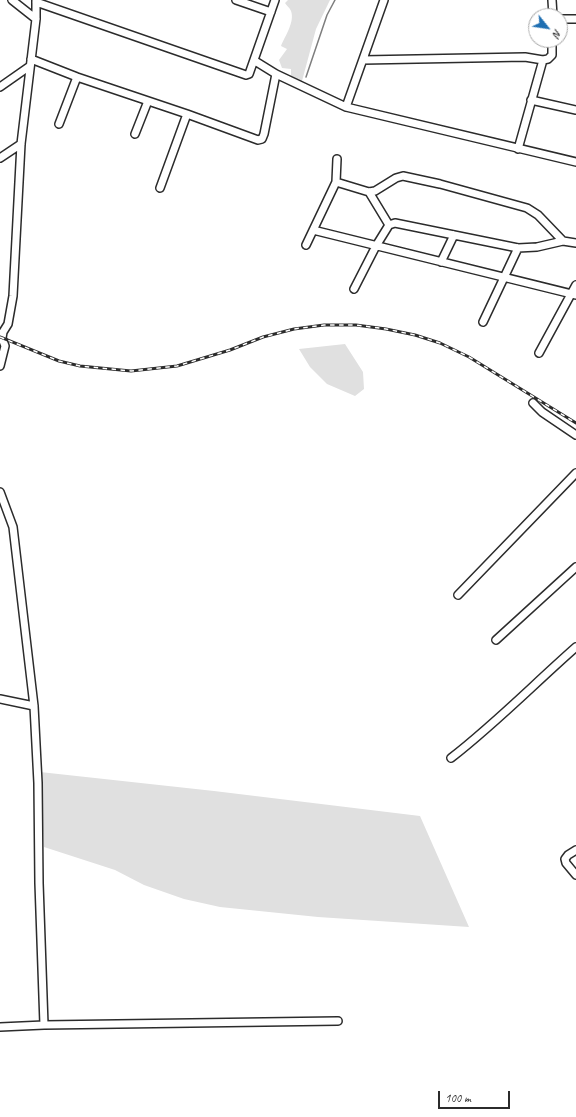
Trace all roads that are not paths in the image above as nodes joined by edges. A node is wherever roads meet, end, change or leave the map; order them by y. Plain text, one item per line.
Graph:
1 (12, 0) edge
2 (236, 0) edge
3 (275, 0) edge
4 (384, 0) edge
5 (36, 1) edge
6 (271, 12) junction
7 (36, 19) junction
8 (552, 48) edge
9 (363, 60) junction
10 (543, 60) junction
11 (255, 61) junction
12 (31, 62) junction
13 (276, 74) junction
14 (77, 77) junction
15 (0, 87) edge
16 (531, 100) junction
17 (148, 101) junction
18 (346, 107) junction
19 (576, 110) edge
20 (187, 114) junction
21 (59, 124) dead end
22 (135, 134) dead end
23 (21, 144) junction
24 (518, 149) junction
25 (0, 158) edge
26 (337, 159) dead end
27 (576, 162) edge
28 (336, 182) junction
29 (160, 188) dead end
30 (369, 192) junction
31 (389, 225) junction
32 (313, 230) junction
33 (454, 235) junction
34 (563, 241) junction
35 (576, 243) edge
36 (306, 245) dead end
37 (376, 246) junction
38 (518, 248) junction
39 (441, 262) junction
40 (505, 277) junction
41 (576, 285) edge
42 (354, 289) dead end
43 (574, 294) edge
44 (483, 322) dead end
45 (2, 331) edge
46 (539, 353) dead end
47 (0, 366) edge
48 (534, 403) dead end
49 (576, 434) edge
50 (576, 473) edge
51 (0, 492) edge
52 (576, 567) edge
53 (458, 595) dead end
54 (496, 640) dead end
55 (576, 647) edge
56 (0, 699) edge
57 (34, 706) junction
58 (451, 758) dead end
59 (576, 850) edge
60 (576, 875) edge
61 (338, 1021) dead end
62 (44, 1025) junction
63 (0, 1028) edge

1 - 7 street
2 - 6 street
3 - 6 street
4 - 9 street
5 - 7 street
5 - 11 street
6 - 11 street
7 - 12 street
8 - 10 street
9 - 10 street
9 - 18 street
10 - 16 street
11 - 13 street
12 - 14 street
12 - 15 street
12 - 23 street
13 - 18 street
13 - 20 street
14 - 17 street
14 - 21 street
16 - 19 street
16 - 24 street
17 - 20 street
17 - 22 street
18 - 24 street
20 - 29 street
23 - 25 street
23 - 45 street
24 - 27 street
26 - 28 street
28 - 30 street
28 - 32 street
30 - 31 street
30 - 34 street
31 - 33 street
31 - 37 street
32 - 36 street
32 - 37 street
33 - 38 street
33 - 39 street
34 - 35 street
34 - 38 street
37 - 39 street
37 - 42 street
38 - 40 street
39 - 40 street
40 - 43 street
40 - 44 street
41 - 43 street
43 - 46 street
45 - 47 street
48 - 49 street
50 - 53 street
51 - 57 street
52 - 54 street
55 - 58 street
56 - 57 street
57 - 62 street
59 - 60 street
61 - 62 street
62 - 63 street

